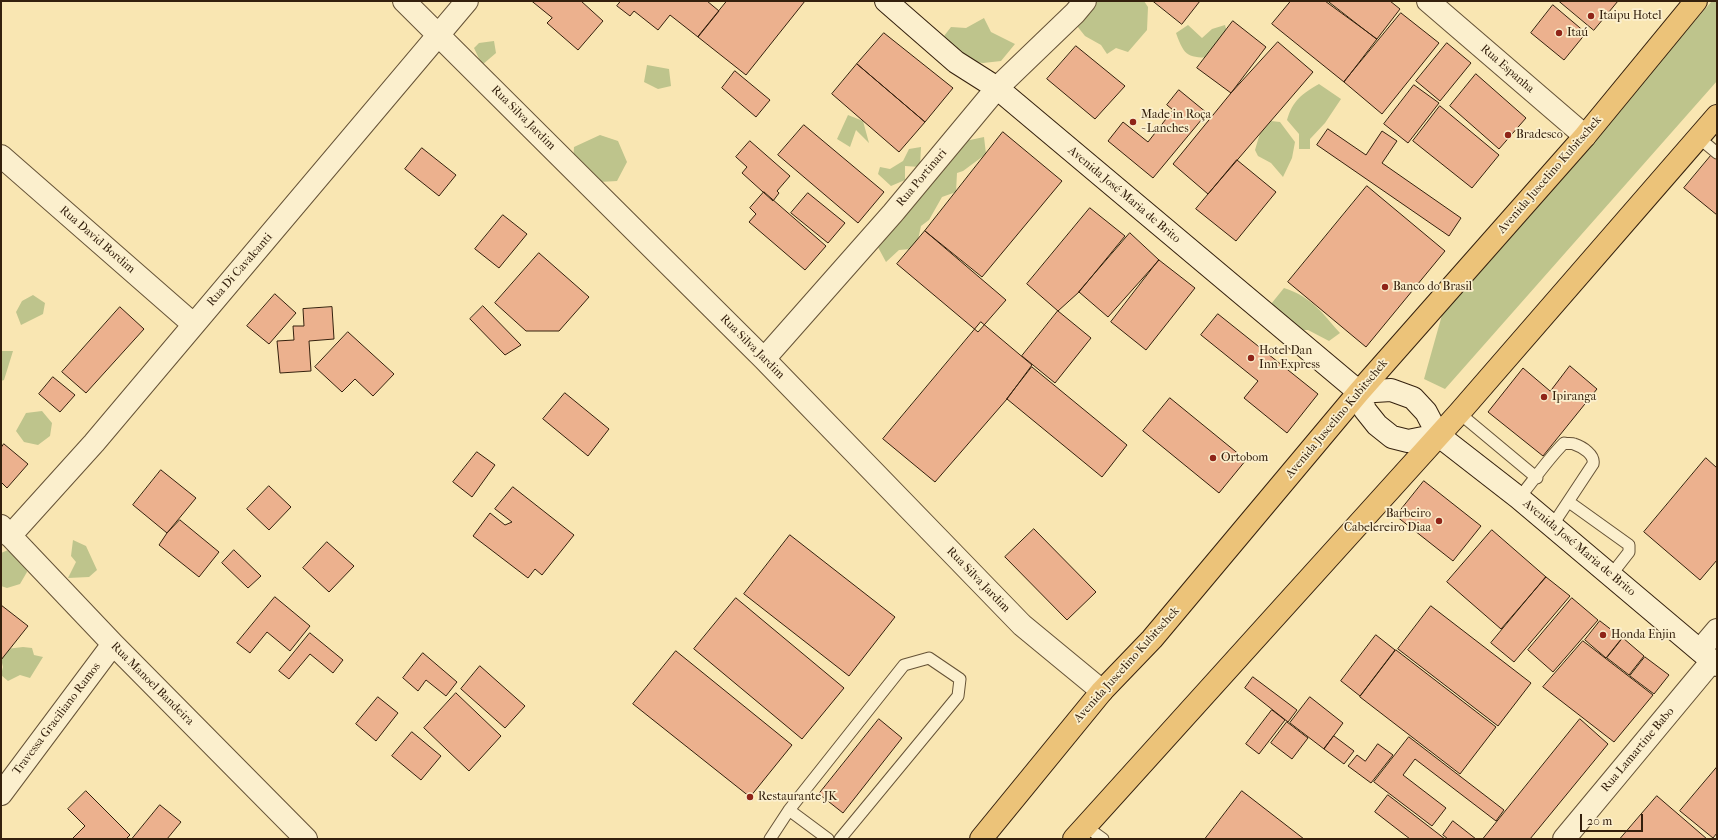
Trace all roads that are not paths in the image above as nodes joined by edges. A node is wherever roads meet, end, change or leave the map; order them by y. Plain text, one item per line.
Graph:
1 (404, 1) edge
2 (468, 1) edge
3 (886, 1) edge
4 (1085, 1) edge
5 (1428, 1) edge
6 (1696, 1) edge
7 (439, 34) junction
8 (997, 88) junction
9 (1717, 116) edge
10 (1585, 136) junction
11 (1699, 138) junction
12 (1717, 153) edge
13 (1, 156) edge
14 (193, 324) junction
15 (764, 359) junction
16 (1359, 392) junction
17 (1459, 413) junction
18 (1438, 435) junction
19 (1537, 478) junction
20 (1519, 498) junction
21 (1569, 502) junction
22 (1552, 526) junction
23 (6, 531) edge
24 (1611, 575) junction
25 (1717, 630) edge
26 (113, 644) junction
27 (1710, 659) edge
28 (1102, 691) junction
29 (1, 794) edge
30 (788, 810) junction
31 (1080, 832) edge
32 (306, 839) edge
33 (770, 839) edge
34 (828, 839) edge
35 (840, 839) edge
36 (981, 839) edge
37 (1103, 839) edge
38 (1564, 839) edge

1 - 7 street, Rua Silva Jardim
2 - 7 street, Rua Di Cavalcanti
3 - 8 street, Avenida José Maria de Brito
4 - 8 street, Rua Portinari
5 - 10 street, Rua Espanha
6 - 10 main road, Avenida Juscelino Kubitschek
7 - 14 street, Rua Di Cavalcanti
7 - 15 street, Rua Silva Jardim
8 - 15 street, Rua Portinari
8 - 16 street, Avenida José Maria de Brito
9 - 11 main road
10 - 16 main road, Avenida Juscelino Kubitschek
11 - 12 lane
11 - 17 main road
13 - 14 street, Rua David Bordim
14 - 23 street, Rua Di Cavalcanti
15 - 28 street, Rua Silva Jardim
16 - 18 street
16 - 18 street
16 - 28 main road, Avenida Juscelino Kubitschek
17 - 18 main road
17 - 19 lane
18 - 20 street, Avenida José Maria de Brito
18 - 31 main road
19 - 20 lane
19 - 21 lane
20 - 22 street, Avenida José Maria de Brito
21 - 22 lane
21 - 24 lane
22 - 24 street, Avenida José Maria de Brito
23 - 26 street, Rua Manoel Bandeira
24 - 27 street, Avenida José Maria de Brito
25 - 27 street, Rua Lamartine Babo
26 - 29 street, Travessa Graciliano Ramos
26 - 32 street, Rua Manoel Bandeira
27 - 38 street, Rua Lamartine Babo
28 - 36 main road, Avenida Juscelino Kubitschek
30 - 33 lane
30 - 34 lane
30 - 35 lane
31 - 37 lane

